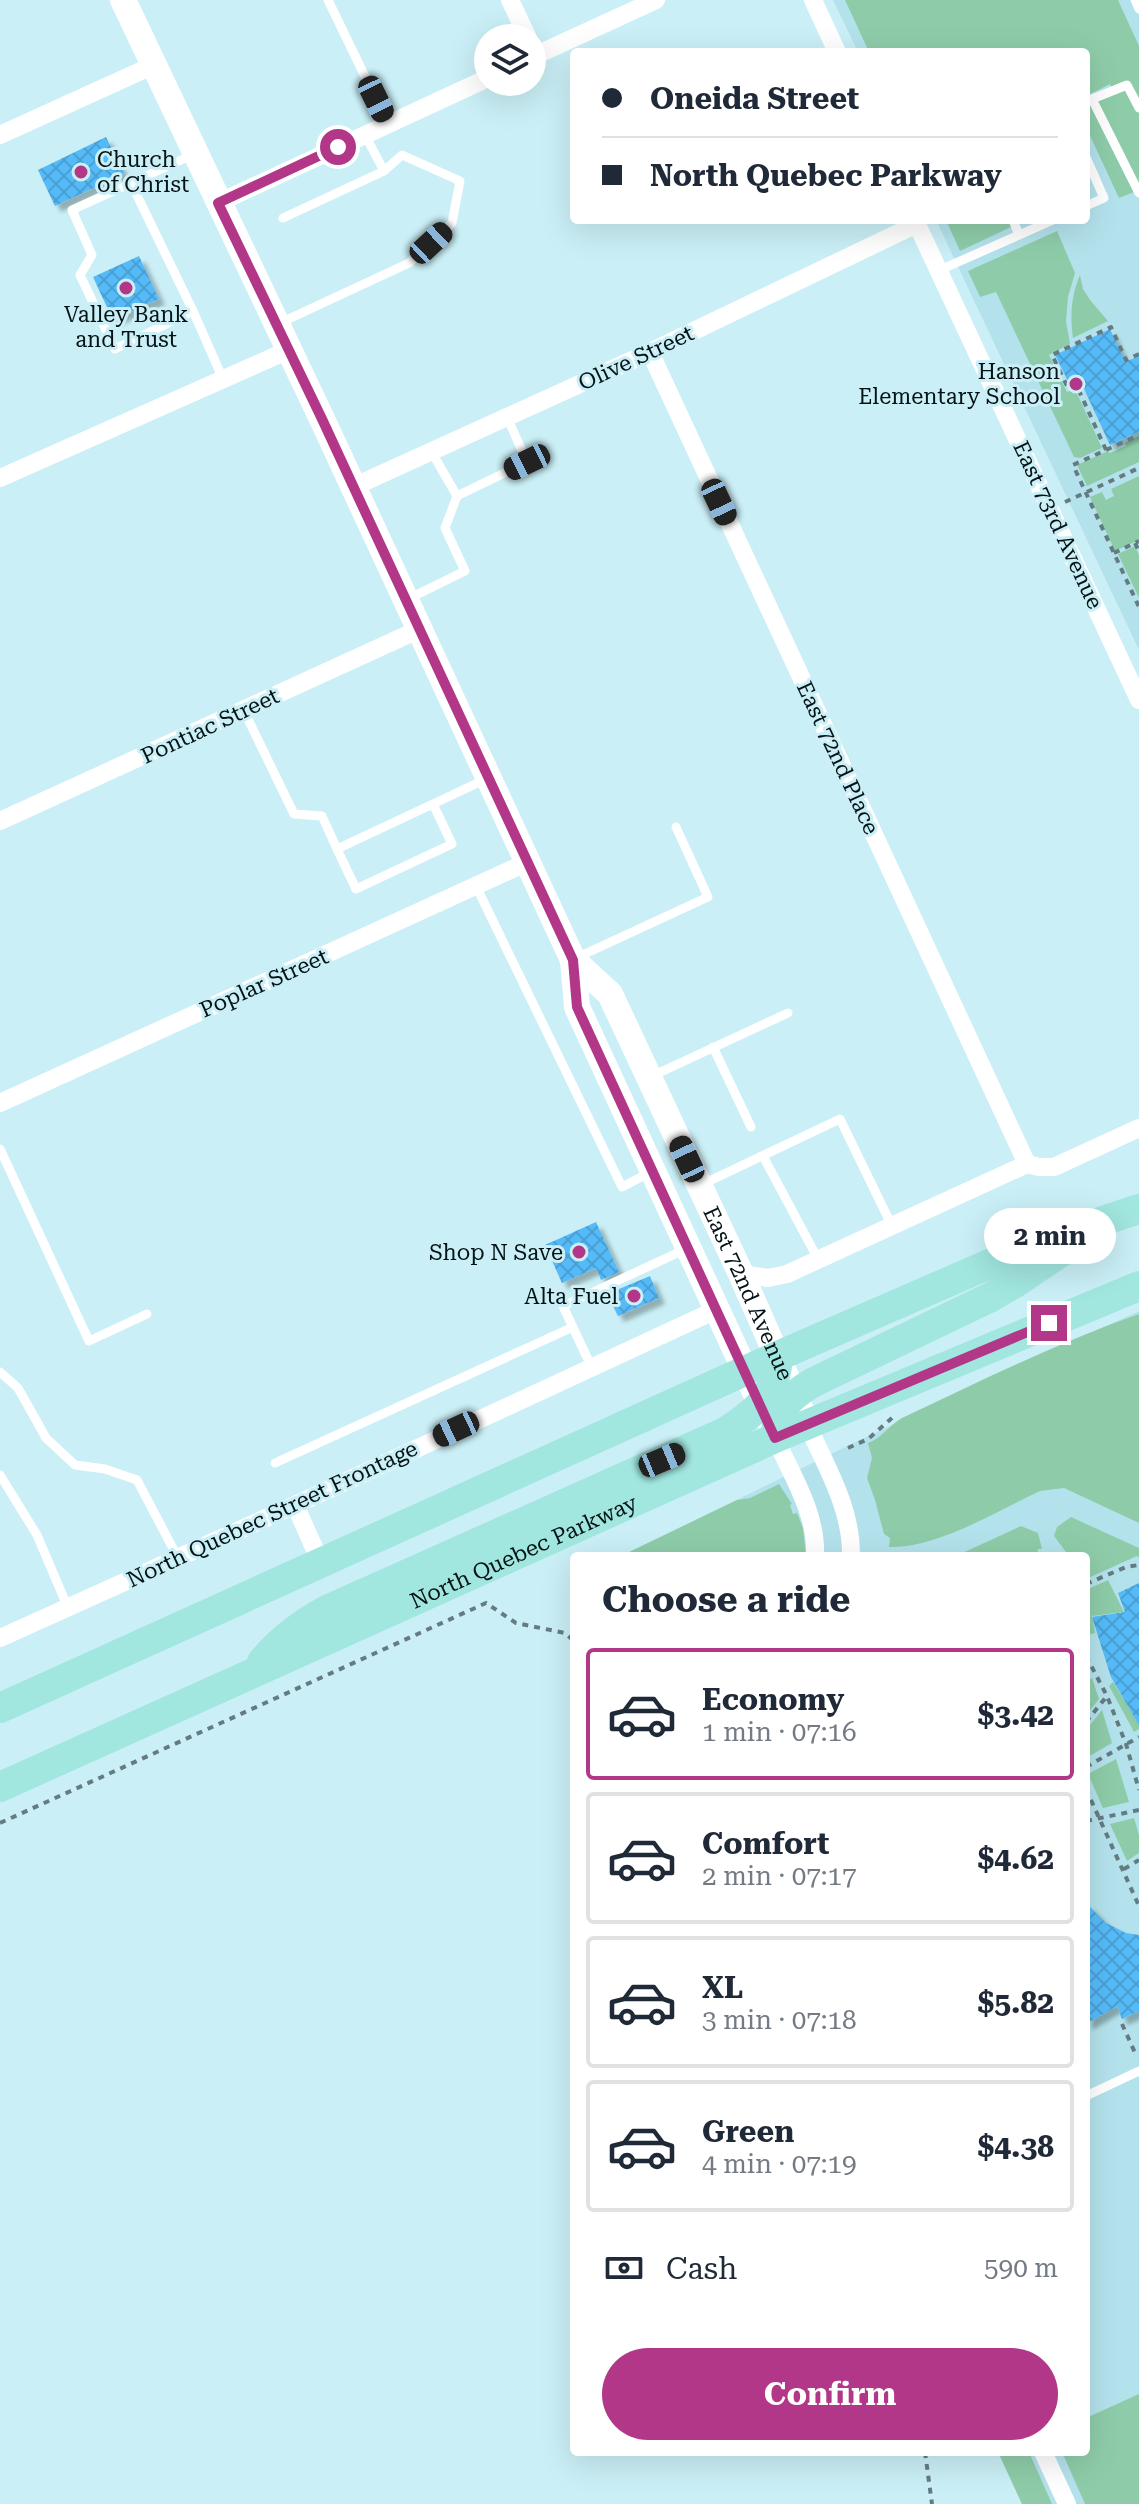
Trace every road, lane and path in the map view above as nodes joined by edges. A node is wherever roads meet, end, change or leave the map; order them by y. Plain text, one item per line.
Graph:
1 (123, 0) edge
2 (328, 0) edge
3 (510, 0) edge
4 (656, 0) edge
5 (813, 0) edge
6 (1135, 0) edge
7 (1139, 9) edge
8 (521, 24) edge
9 (546, 43) edge
10 (835, 48) edge
11 (154, 65) junction
12 (474, 84) edge
13 (1139, 108) edge
14 (388, 124) junction
15 (0, 135) edge
16 (365, 135) junction
17 (195, 154) junction
18 (1090, 166) edge
19 (384, 171) junction
20 (131, 183) junction
21 (1139, 193) edge
22 (218, 203) junction
23 (1090, 204) edge
24 (283, 218) dead end
25 (912, 224) edge
26 (917, 224) edge
27 (1015, 224) edge
28 (1044, 224) edge
29 (1019, 235) junction
30 (940, 270) junction
31 (193, 311) junction
32 (277, 324) junction
33 (289, 350) junction
34 (650, 352) junction
35 (1139, 354) edge
36 (223, 379) junction
37 (507, 417) junction
38 (1139, 435) edge
39 (1106, 450) junction
40 (431, 451) junction
41 (1139, 468) edge
42 (0, 478) edge
43 (353, 487) junction
44 (1086, 492) junction
45 (457, 496) junction
46 (1137, 542) edge
47 (1139, 551) edge
48 (1114, 553) junction
49 (406, 600) junction
50 (1139, 607) edge
51 (420, 629) junction
52 (1139, 700) edge
53 (244, 711) junction
54 (489, 778) junction
55 (433, 804) junction
56 (0, 821) edge
57 (676, 827) dead end
58 (337, 849) junction
59 (528, 862) junction
60 (476, 886) junction
61 (573, 960) junction
62 (788, 1013) dead end
63 (713, 1047) junction
64 (649, 1077) junction
65 (0, 1103) edge
66 (751, 1127) dead end
67 (1139, 1128) edge
68 (0, 1149) edge
69 (763, 1156) junction
70 (1027, 1164) junction
71 (653, 1171) junction
72 (699, 1186) junction
73 (1139, 1209) edge
74 (1101, 1220) junction
75 (892, 1226) junction
76 (689, 1247) junction
77 (818, 1259) junction
78 (741, 1274) junction
79 (1139, 1286) edge
80 (718, 1309) junction
81 (147, 1314) dead end
82 (573, 1327) junction
83 (778, 1356) junction
84 (591, 1366) junction
85 (0, 1372) edge
86 (745, 1372) junction
87 (794, 1394) junction
88 (760, 1404) junction
89 (807, 1424) junction
90 (775, 1438) junction
91 (861, 1442) dead end
92 (848, 1448) dead end
93 (275, 1463) dead end
94 (0, 1475) edge
95 (295, 1505) junction
96 (815, 1552) edge
97 (851, 1552) edge
98 (178, 1558) junction
99 (321, 1563) junction
100 (1139, 1565) edge
101 (1090, 1582) edge
102 (68, 1608) junction
103 (570, 1637) edge
104 (0, 1638) edge
105 (1090, 1664) edge
106 (255, 1671) junction
107 (1107, 1696) junction
108 (0, 1708) edge
109 (1090, 1717) edge
110 (1139, 1737) edge
111 (1126, 1744) junction
112 (1090, 1765) edge
113 (0, 1787) edge
114 (1139, 1790) edge
115 (1090, 1798) edge
116 (1139, 1810) edge
117 (1099, 1817) junction
118 (1090, 1820) edge
119 (0, 1823) edge
120 (1139, 1860) edge
121 (1122, 1869) junction
122 (1139, 1906) edge
123 (1122, 2024) dead end
124 (1136, 2055) dead end
125 (1139, 2071) edge
126 (1090, 2094) edge
127 (926, 2456) edge
128 (1045, 2456) edge
129 (932, 2504) edge
130 (1067, 2504) edge

1 - 11 main road, East 72nd Avenue
2 - 14 lane
3 - 8 street
4 - 9 street
5 - 10 street
6 - 7 lane
11 - 15 street
11 - 17 main road, East 72nd Avenue
12 - 14 street
13 - 21 lane
14 - 16 street
16 - 19 lane
16 - 22 street
17 - 20 lane
17 - 22 main road, East 72nd Avenue
18 - 23 lane
19 - 24 lane
19 - 32 lane
20 - 31 lane
20 - 31 lane
22 - 32 main road, East 72nd Avenue
25 - 34 street, Olive Street
26 - 30 street, East 73rd Avenue
27 - 29 lane
28 - 29 lane
29 - 30 lane
30 - 52 street, East 73rd Avenue
31 - 36 lane
32 - 33 main road, East 72nd Avenue
33 - 36 street
33 - 43 main road, East 72nd Avenue
34 - 37 street, Olive Street
34 - 70 street, East 72nd Place
35 - 39 path
36 - 42 street
37 - 40 street, Olive Street
37 - 45 lane
38 - 39 path
39 - 44 path
40 - 43 street, Olive Street
40 - 45 lane
41 - 44 path
43 - 49 main road, East 72nd Avenue
44 - 48 path
45 - 49 lane
46 - 47 path
46 - 48 path
48 - 50 path
49 - 51 main road, East 72nd Avenue
51 - 53 street, Pontiac Street
51 - 54 main road, East 72nd Avenue
53 - 56 street, Pontiac Street
53 - 58 lane
54 - 55 lane
54 - 59 main road, East 72nd Avenue
55 - 58 lane
55 - 58 lane
57 - 61 lane
59 - 60 street, Poplar Street
59 - 61 main road, East 72nd Avenue
60 - 65 street, Poplar Street
60 - 71 lane
61 - 64 main road, East 72nd Avenue
61 - 71 main road, East 72nd Avenue
62 - 63 lane
63 - 64 lane
63 - 66 lane
64 - 72 main road, East 72nd Avenue
67 - 70 street
68 - 81 lane
69 - 72 lane
69 - 75 lane
69 - 77 lane
70 - 75 street
71 - 76 main road, East 72nd Avenue
72 - 78 main road, East 72nd Avenue
73 - 74 main road
74 - 83 main road
74 - 87 main road
75 - 77 street
76 - 80 main road, East 72nd Avenue
76 - 82 lane
77 - 78 street
78 - 83 main road, East 72nd Avenue
79 - 89 main road, North Quebec Parkway
80 - 84 street, North Quebec Street Frontage
80 - 86 main road, East 72nd Avenue
82 - 84 lane
82 - 93 lane
83 - 86 main road
83 - 87 main road, East 72nd Avenue
83 - 88 main road
84 - 95 street, North Quebec Street Frontage
85 - 98 lane
86 - 88 main road, East 72nd Avenue
86 - 99 main road
87 - 89 main road, East 72nd Avenue
87 - 90 main road
88 - 90 main road, East 72nd Avenue
88 - 106 main road
89 - 90 main road, North Quebec Parkway
89 - 97 street, East 72nd Avenue
90 - 96 street, East 72nd Avenue
90 - 106 main road, North Quebec Parkway
91 - 92 path
94 - 102 lane
95 - 98 street, North Quebec Street Frontage
95 - 99 street
98 - 102 street, North Quebec Street Frontage
99 - 108 main road
100 - 101 path
102 - 104 street, North Quebec Street Frontage
103 - 119 path
105 - 107 path
106 - 113 main road, North Quebec Parkway
107 - 109 path
107 - 111 path
110 - 111 path
111 - 112 path
111 - 114 path
115 - 117 path
116 - 117 path
117 - 118 path
117 - 121 path
120 - 121 path
121 - 122 path
123 - 124 path
125 - 126 lane
127 - 129 path
128 - 130 street

